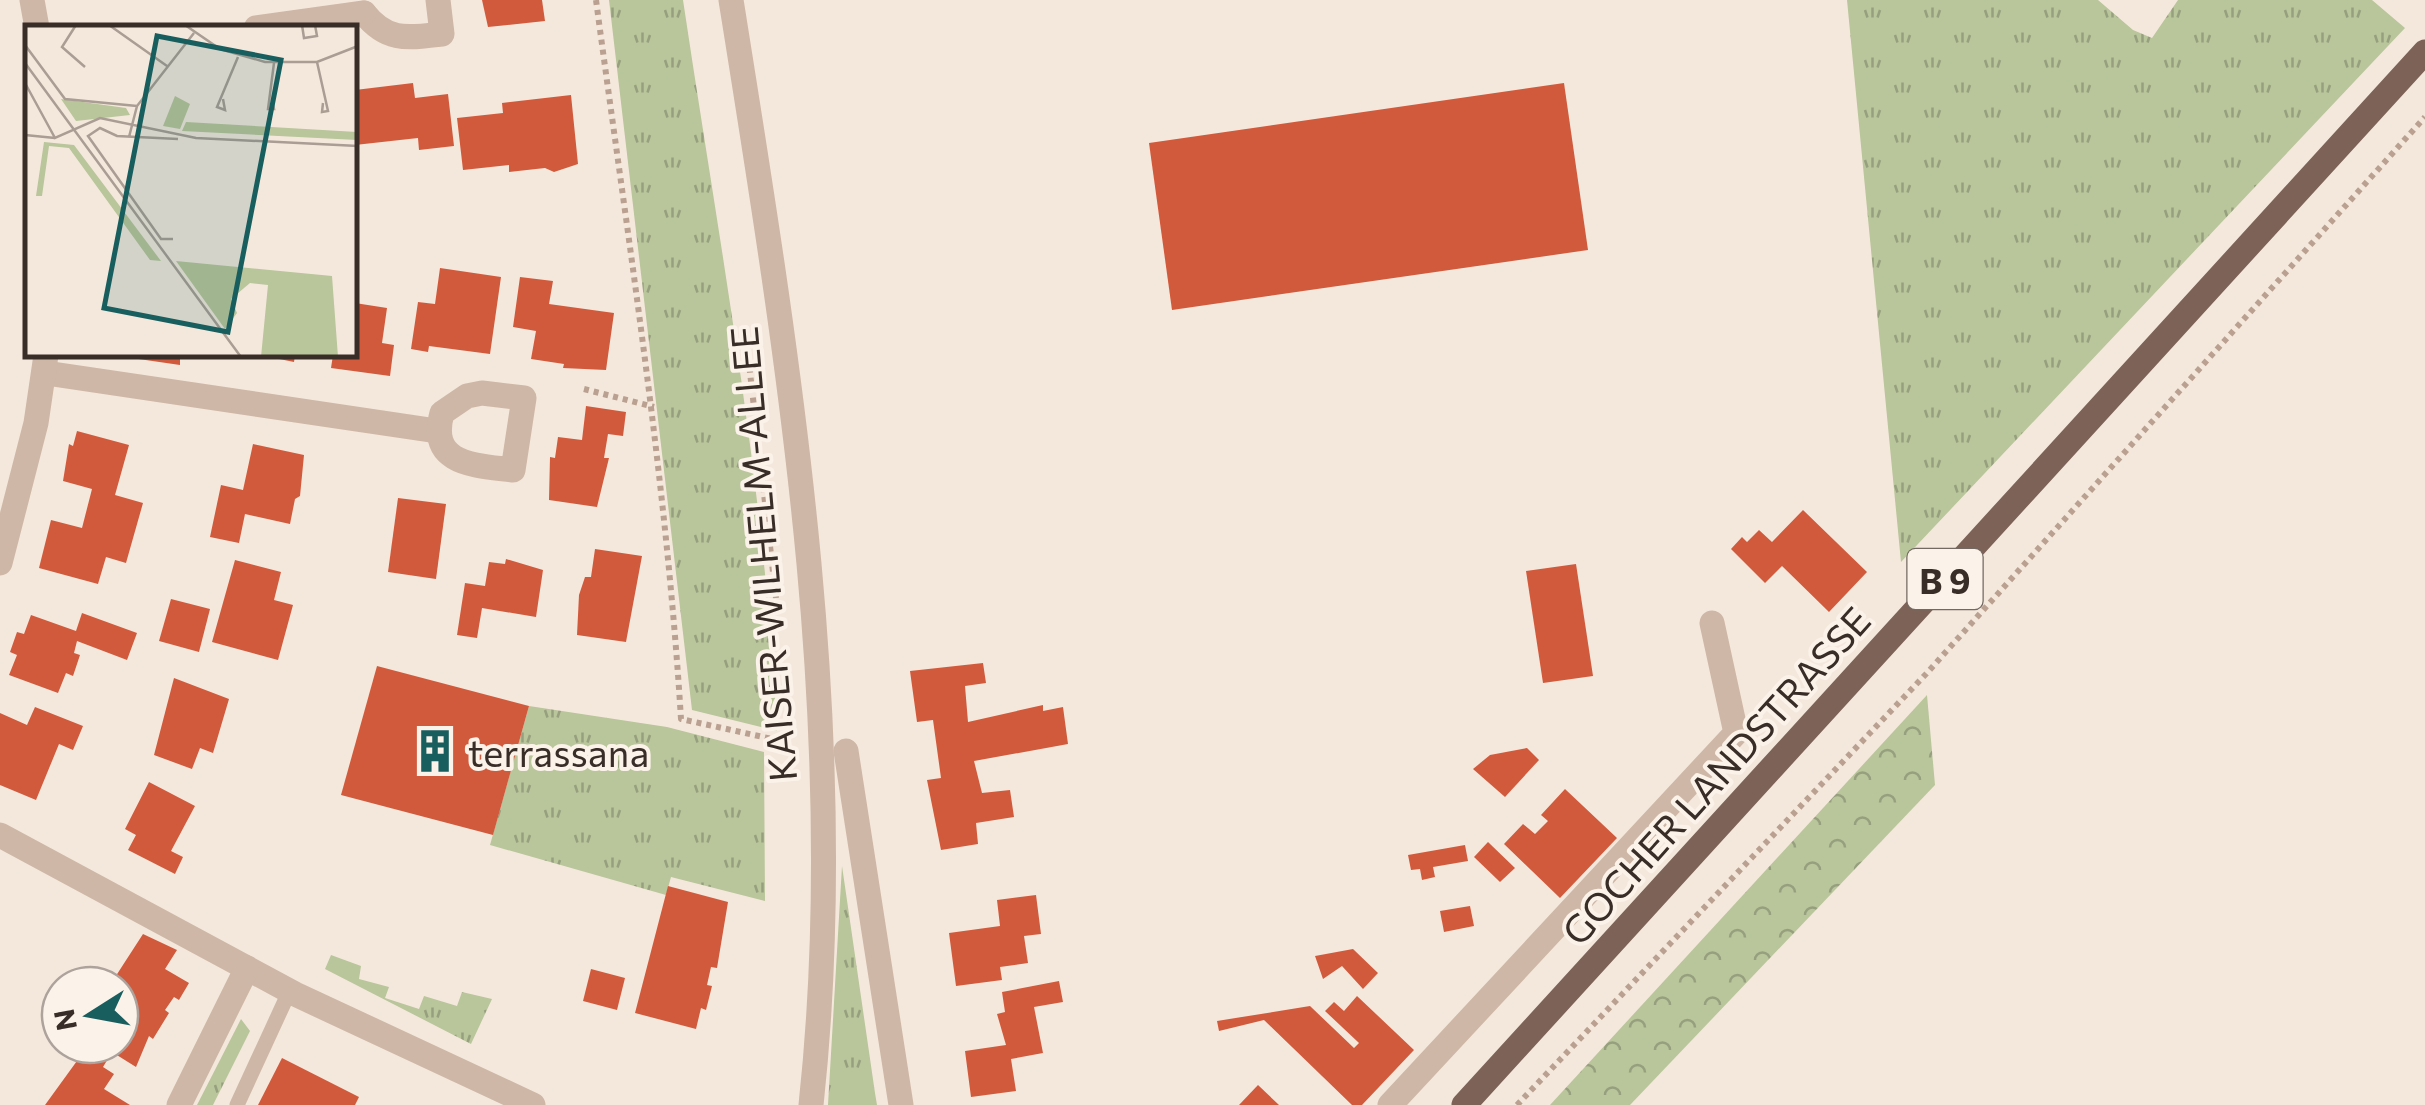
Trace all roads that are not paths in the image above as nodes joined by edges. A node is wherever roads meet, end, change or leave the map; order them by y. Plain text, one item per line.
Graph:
1 (32, 0) edge
2 (438, 0) edge
3 (732, 0) edge
4 (367, 6) edge
5 (36, 25) edge
6 (271, 25) edge
7 (2425, 52) edge
8 (46, 364) edge
9 (437, 431) dead end
10 (0, 563) edge
11 (1712, 624) dead end
12 (846, 751) dead end
13 (0, 835) edge
14 (247, 968) junction
15 (290, 990) junction
16 (179, 1105) edge
17 (236, 1105) edge
18 (532, 1105) edge
19 (811, 1105) edge
20 (901, 1105) edge
21 (1390, 1105) edge
22 (1464, 1105) edge

1 - 5 street
2 - 4 street
3 - 19 street, KAISER-WILHELM-ALLEE
4 - 6 street
7 - 22 main road, GOCHER LANDSTRASSE / B 9
8 - 9 street
8 - 10 street
11 - 21 street, GOCHER LANDSTRASSE
12 - 20 street
13 - 14 street
14 - 15 street
14 - 16 street
15 - 17 lane
15 - 18 street

